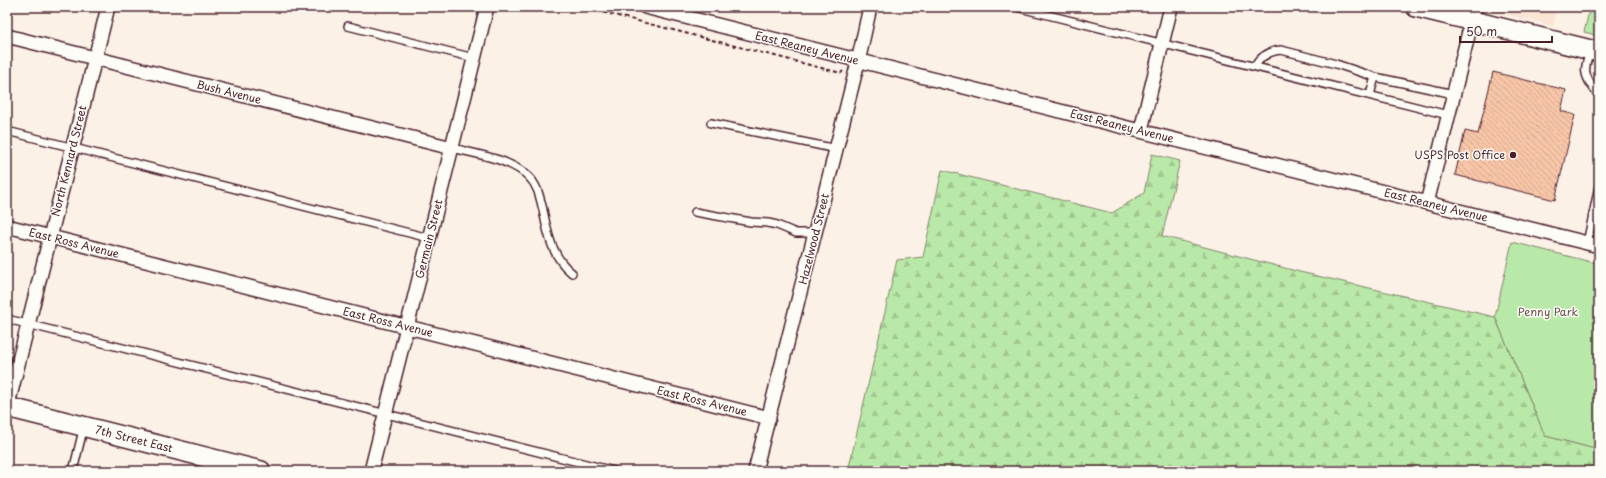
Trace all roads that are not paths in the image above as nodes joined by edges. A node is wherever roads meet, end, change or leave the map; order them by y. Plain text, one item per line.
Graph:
1 (108, 7) edge
2 (488, 7) edge
3 (644, 7) edge
4 (870, 7) edge
5 (1016, 7) edge
6 (1171, 7) edge
7 (1416, 7) edge
8 (1441, 10) edge
9 (1473, 14) edge
10 (348, 26) dead end
11 (7, 36) edge
12 (1162, 43) junction
13 (1595, 51) edge
14 (95, 58) junction
15 (474, 58) junction
16 (858, 62) junction
17 (1255, 66) junction
18 (1375, 77) junction
19 (1599, 93) edge
20 (1454, 94) junction
21 (1370, 96) junction
22 (1448, 115) junction
23 (711, 123) dead end
24 (1141, 130) junction
25 (7, 131) edge
26 (73, 147) junction
27 (452, 148) junction
28 (837, 149) junction
29 (1599, 186) edge
30 (1427, 203) junction
31 (695, 212) dead end
32 (7, 226) edge
33 (815, 233) junction
34 (50, 237) junction
35 (429, 238) junction
36 (1593, 244) edge
37 (572, 273) dead end
38 (7, 319) edge
39 (28, 325) junction
40 (407, 327) junction
41 (7, 407) edge
42 (385, 415) junction
43 (769, 418) junction
44 (84, 426) junction
45 (73, 471) edge
46 (261, 471) edge
47 (370, 471) edge
48 (614, 471) edge
49 (755, 471) edge

1 - 14 street, North Kennard Street
2 - 15 street, Germain Street
3 - 16 street, East Reaney Avenue
4 - 16 street, Hazelwood Street
5 - 12 lane
6 - 12 street
7 - 8 street
8 - 9 street
9 - 13 street
9 - 20 street
10 - 15 lane
11 - 14 street, Bush Avenue
12 - 17 lane
12 - 24 street
13 - 19 lane
14 - 26 street, North Kennard Street
14 - 27 street, Bush Avenue
15 - 27 street, Germain Street
16 - 24 street, East Reaney Avenue
16 - 28 street, Hazelwood Street
17 - 18 lane
17 - 21 lane
18 - 20 lane
18 - 21 lane
20 - 22 street
21 - 22 lane
22 - 30 street
23 - 28 lane
24 - 30 street, East Reaney Avenue
25 - 26 lane
26 - 34 street, North Kennard Street
26 - 35 lane
27 - 35 street, Germain Street
27 - 37 lane
28 - 33 street, Hazelwood Street
29 - 36 lane
30 - 36 street, East Reaney Avenue
31 - 33 lane
32 - 34 street, East Ross Avenue
33 - 43 street, Hazelwood Street
34 - 39 street, North Kennard Street
34 - 40 street, East Ross Avenue
35 - 40 street, Germain Street
38 - 39 lane
39 - 41 street, North Kennard Street
39 - 42 lane
40 - 42 street, Germain Street
40 - 43 street, East Ross Avenue
41 - 44 street, 7th Street East
42 - 47 street, Germain Street
42 - 48 lane
43 - 49 street, Hazelwood Street
44 - 45 lane
44 - 46 street, 7th Street East

